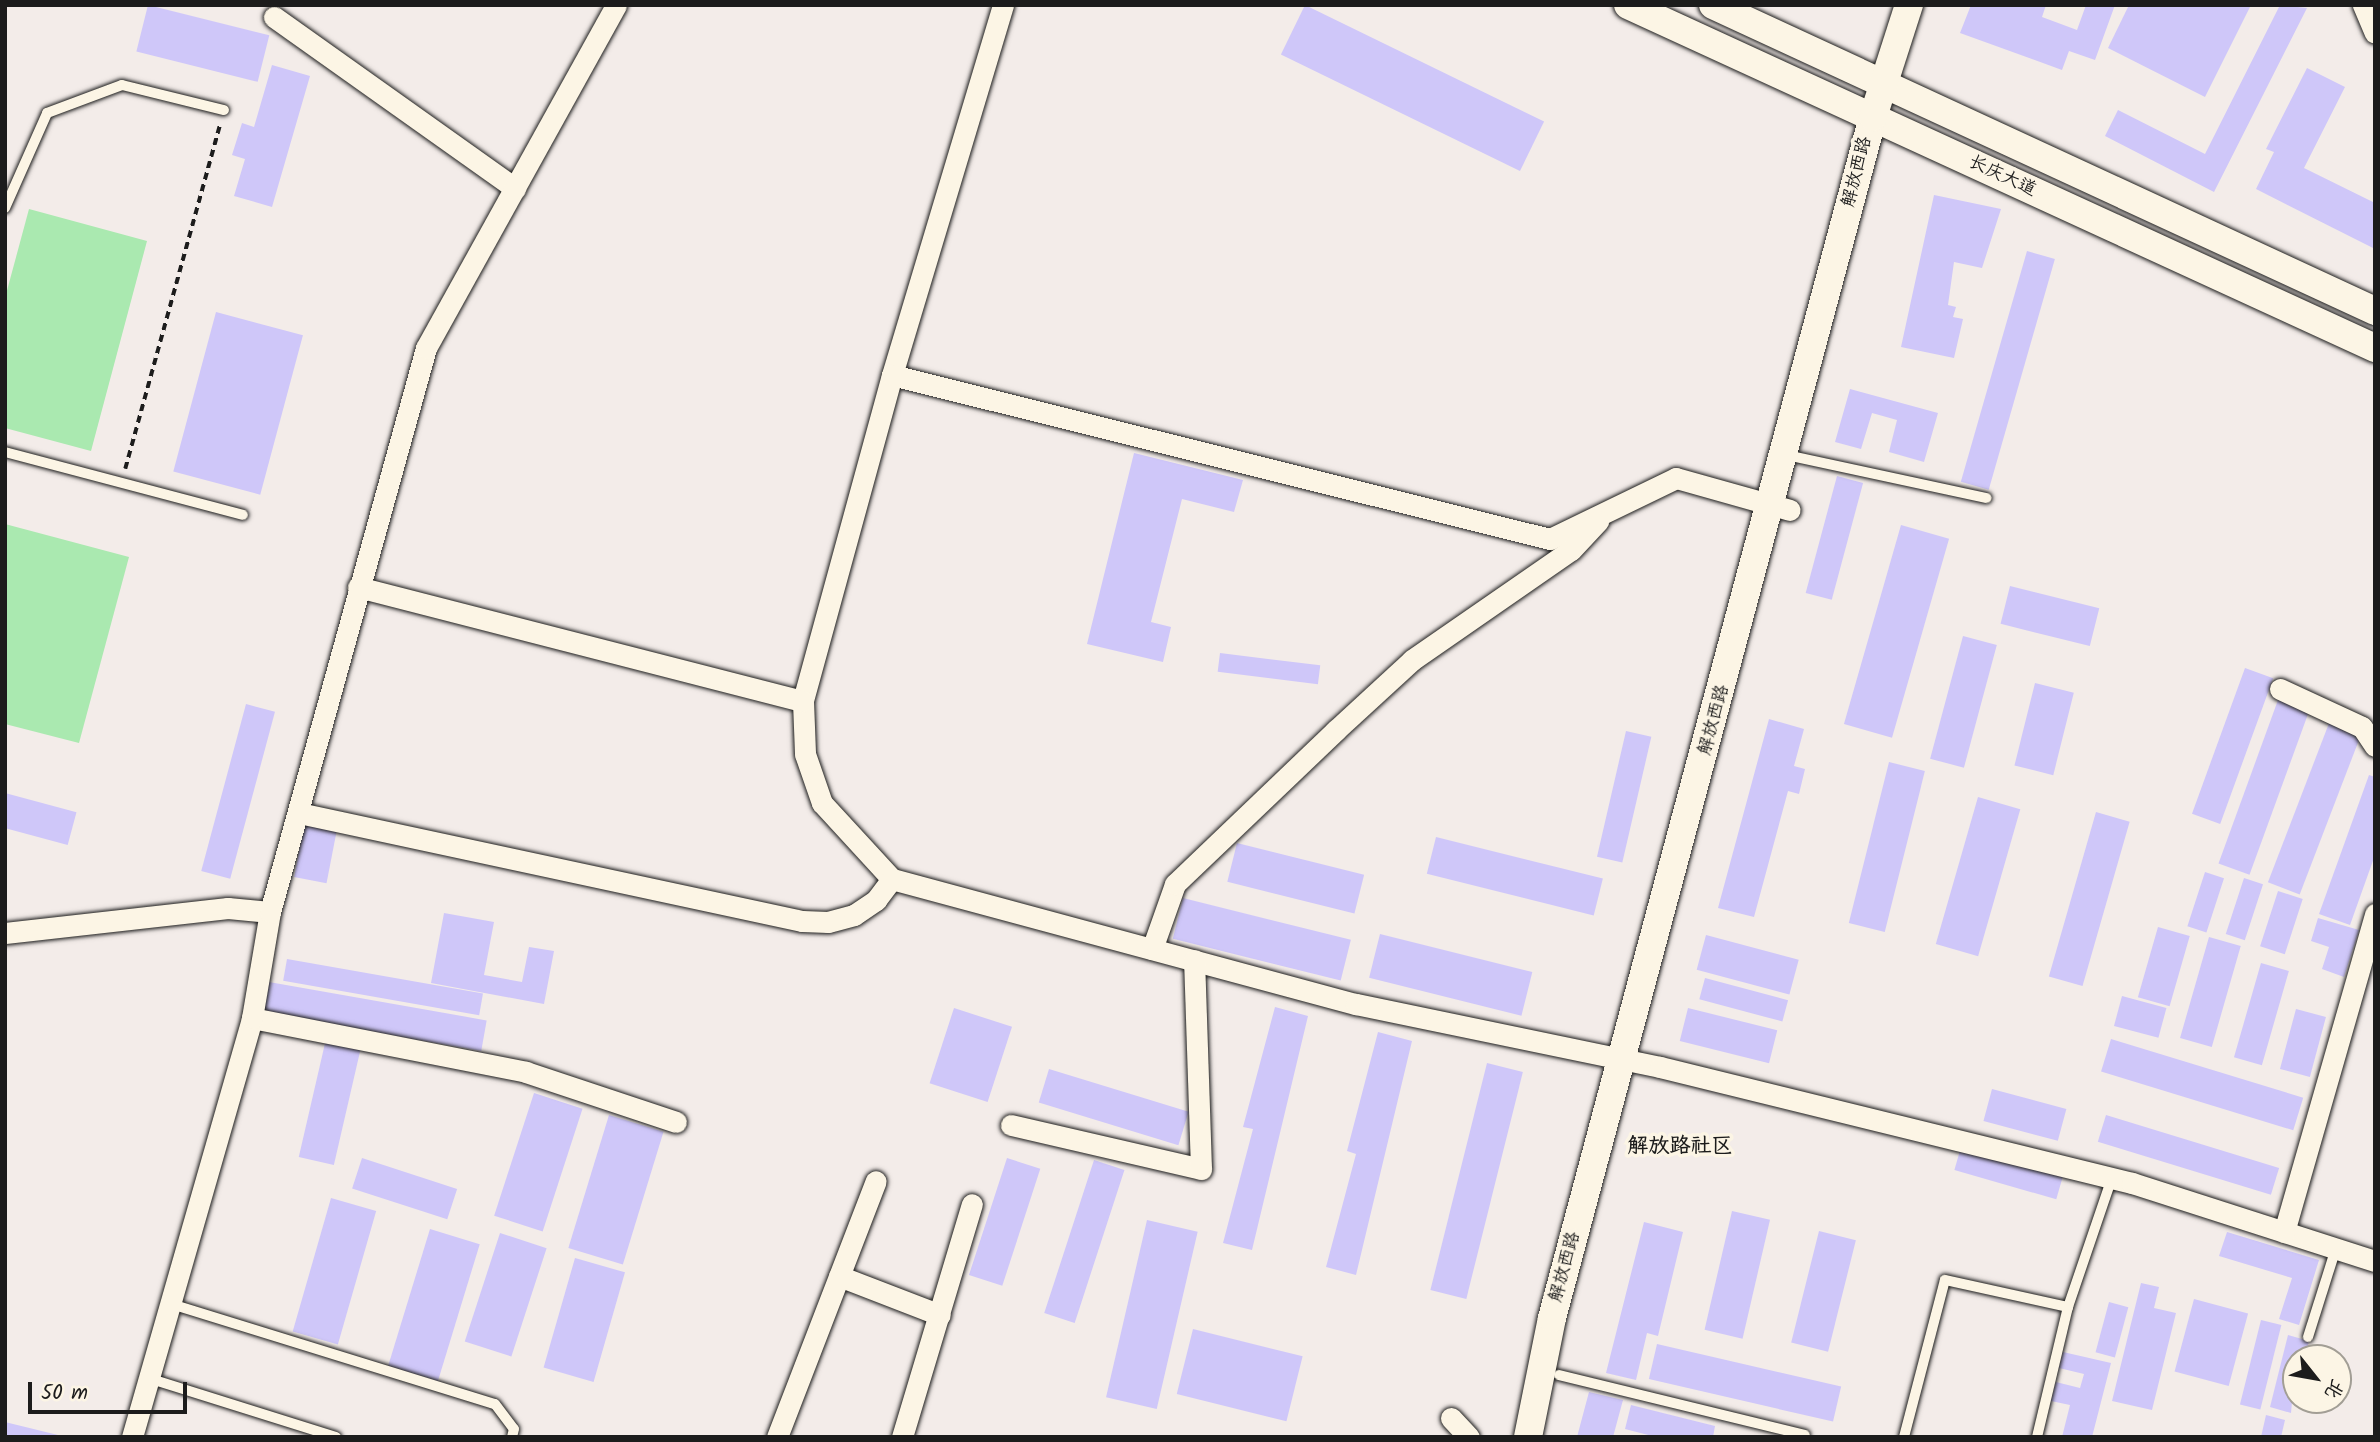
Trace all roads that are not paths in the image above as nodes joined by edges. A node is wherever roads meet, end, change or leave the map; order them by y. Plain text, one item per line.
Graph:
1 (616, 5) edge
2 (1003, 5) edge
3 (1629, 5) edge
4 (1713, 5) edge
5 (1909, 5) edge
6 (1927, 5) edge
7 (2363, 5) edge
8 (274, 17) dead end
9 (2375, 33) edge
10 (1891, 87) junction
11 (224, 110) road end
12 (1881, 121) junction
13 (515, 188) junction
14 (5, 208) edge
15 (2375, 311) edge
16 (2375, 348) edge
17 (892, 375) junction
18 (5, 452) edge
19 (1795, 457) junction
20 (1986, 498) dead end
21 (1781, 508) junction
22 (1607, 510) junction
23 (243, 515) dead end
24 (358, 587) junction
25 (2280, 689) dead end
26 (803, 701) junction
27 (2375, 746) edge
28 (299, 813) junction
29 (892, 879) junction
30 (270, 912) junction
31 (2375, 914) edge
32 (5, 933) edge
33 (1152, 949) junction
34 (1194, 960) junction
35 (252, 1018) junction
36 (1631, 1063) junction
37 (676, 1122) dead end
38 (1011, 1125) dead end
39 (2112, 1178) junction
40 (876, 1181) dead end
41 (972, 1204) dead end
42 (2284, 1232) junction
43 (2336, 1248) junction
44 (2375, 1261) edge
45 (839, 1276) junction
46 (168, 1303) junction
47 (2068, 1307) junction
48 (940, 1315) junction
49 (2308, 1337) dead end
50 (1559, 1375) junction
51 (148, 1378) junction
52 (1451, 1418) dead end
53 (1780, 1433) edge
54 (1805, 1435) dead end
55 (132, 1437) edge
56 (336, 1437) edge
57 (512, 1437) edge
58 (778, 1437) edge
59 (902, 1437) edge
60 (1469, 1437) edge
61 (1528, 1437) edge
62 (1547, 1437) edge
63 (1904, 1437) edge
64 (2037, 1437) edge

1 - 13 street
2 - 17 street
3 - 12 street, 长庆大道
4 - 10 street, 长庆大道
5 - 10 street, 解放西路
6 - 10 street, 解放西路
7 - 9 street
8 - 13 street
10 - 12 street, 解放西路
10 - 15 street, 长庆大道
11 - 14 lane
12 - 16 street, 长庆大道
12 - 19 street, 解放西路
13 - 24 street
17 - 22 street
17 - 26 street
18 - 23 lane
19 - 20 lane
19 - 21 street, 解放西路
21 - 22 street
21 - 36 street, 解放西路
22 - 33 street
24 - 26 street
24 - 28 street
25 - 27 street
26 - 29 street
28 - 29 street
28 - 30 street
29 - 33 street
30 - 32 street
30 - 35 street
31 - 42 street
33 - 34 street
34 - 36 street
34 - 38 street
35 - 37 street
35 - 46 street
36 - 39 street
36 - 50 street, 解放西路
36 - 61 street, 解放西路
39 - 42 street
39 - 47 lane
40 - 45 street
41 - 48 street
42 - 43 street
43 - 44 street
43 - 49 lane
45 - 48 street
45 - 58 street
46 - 51 street
46 - 57 lane
47 - 63 lane
47 - 64 lane
48 - 59 street
50 - 53 lane
50 - 62 street, 解放西路
51 - 55 street
51 - 56 lane
52 - 60 street
53 - 54 lane

